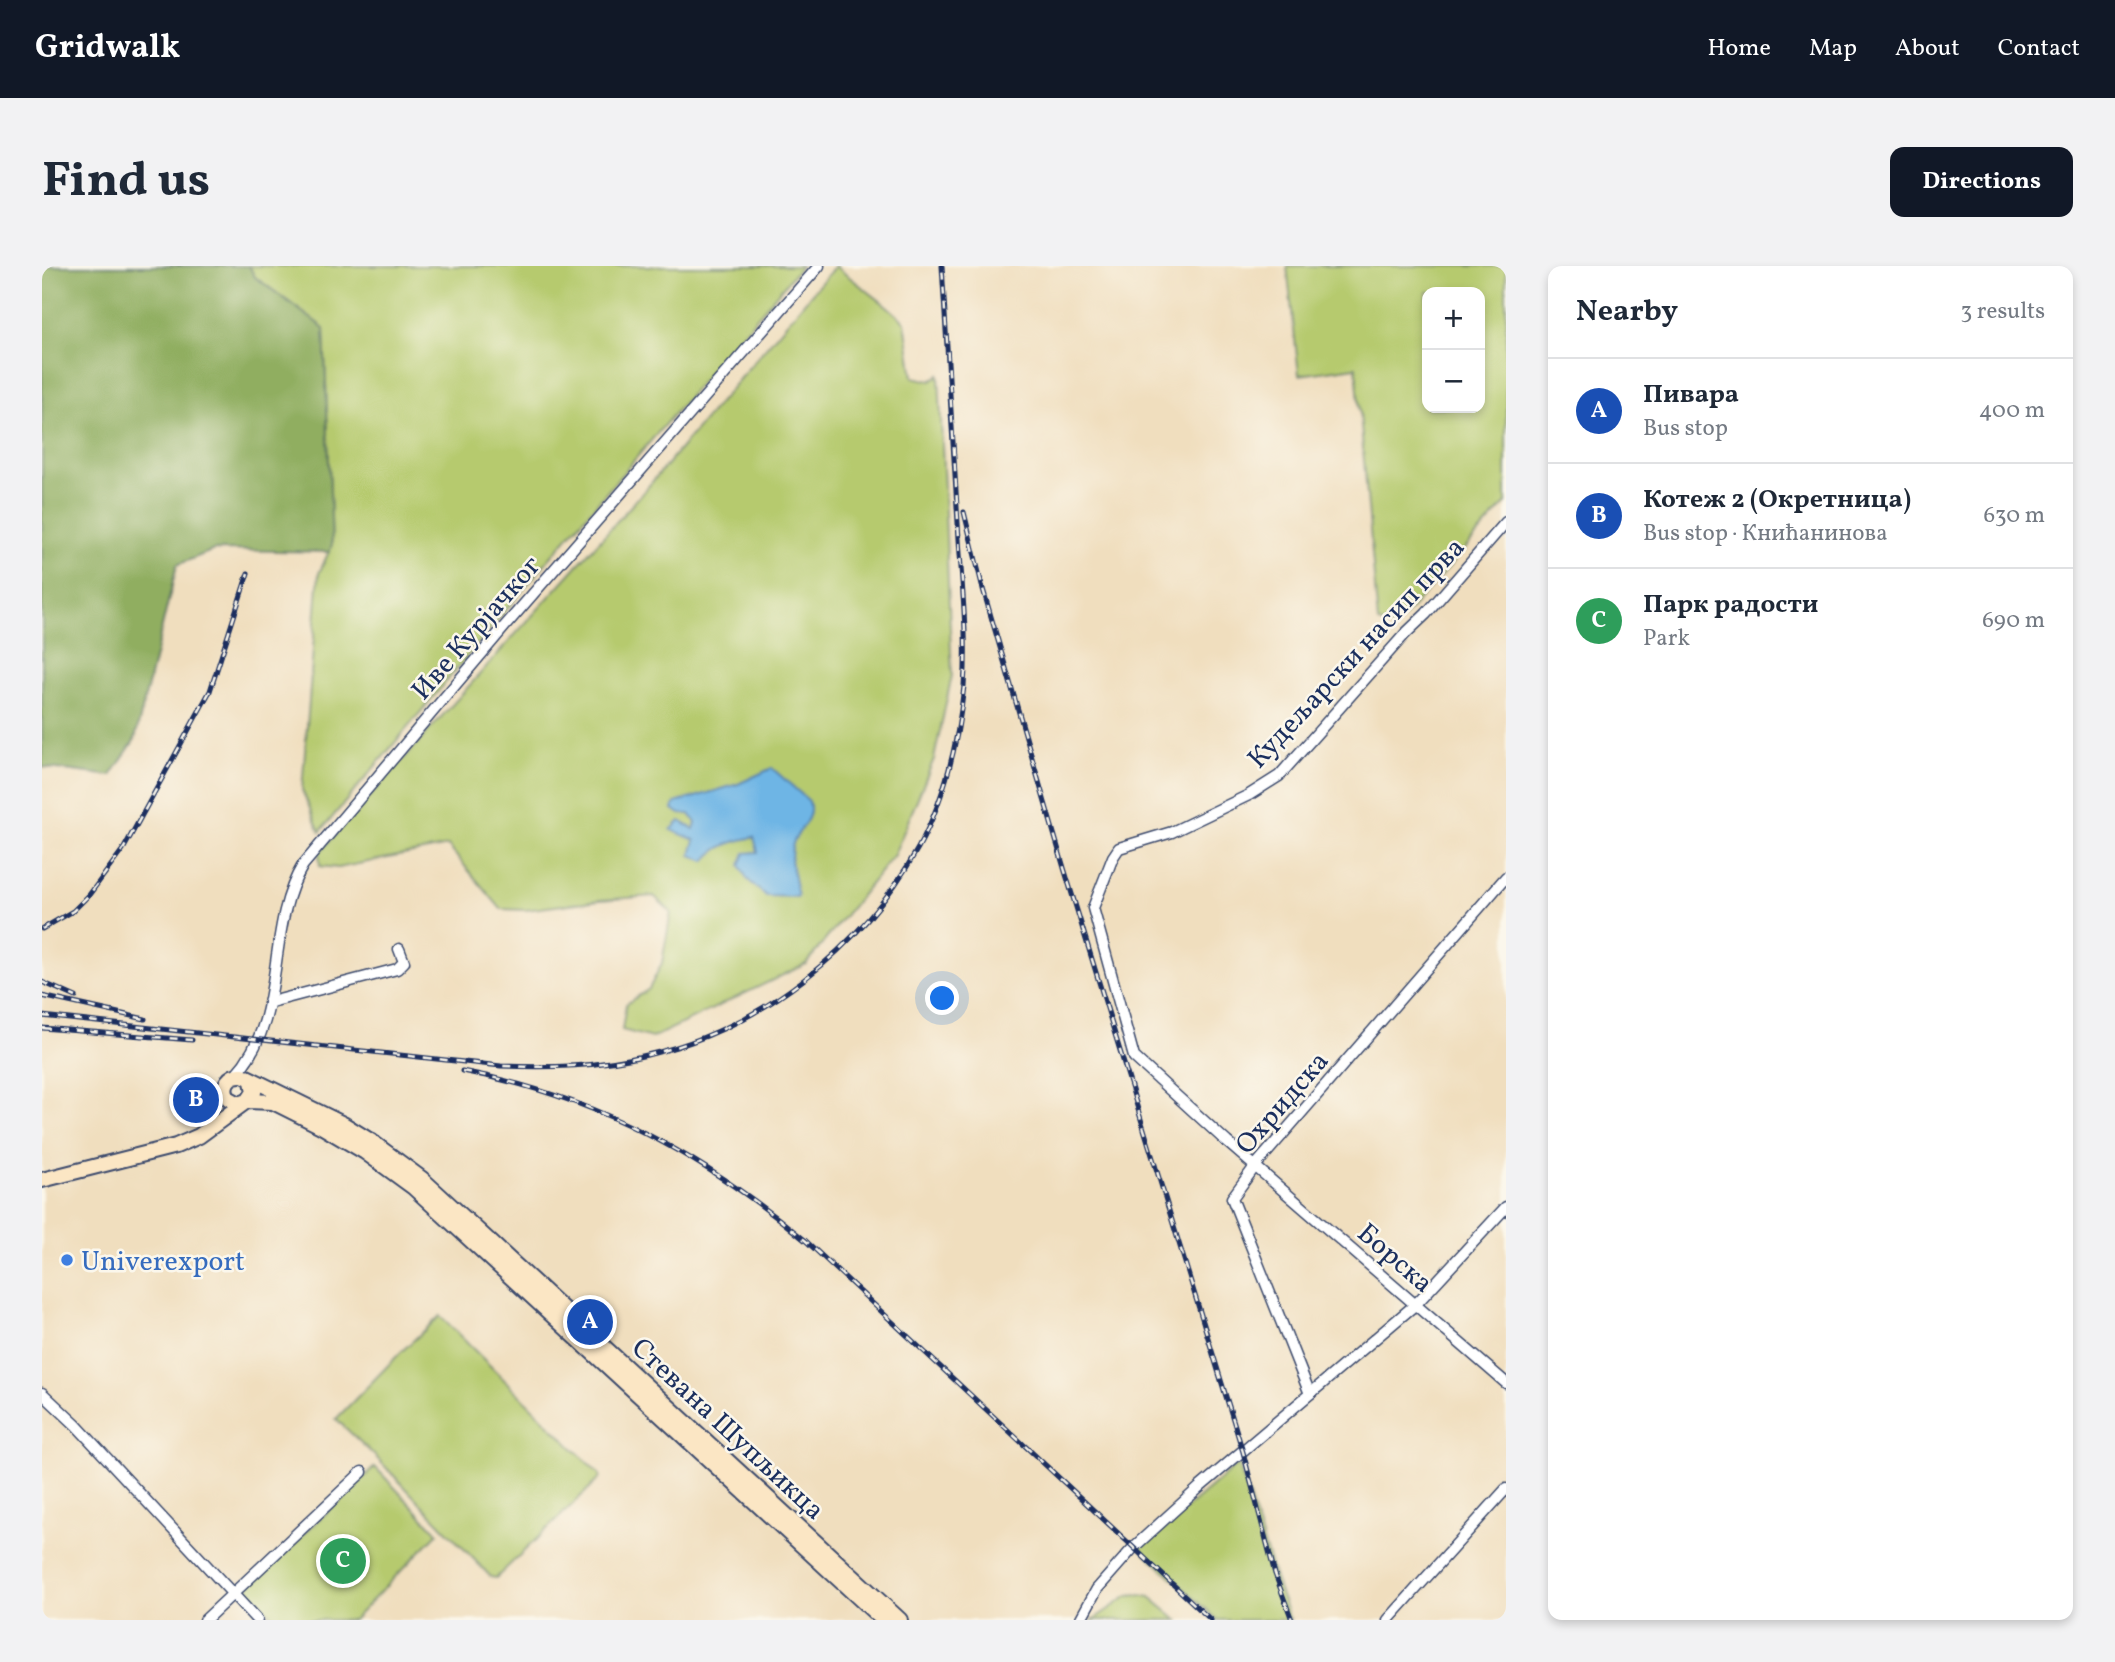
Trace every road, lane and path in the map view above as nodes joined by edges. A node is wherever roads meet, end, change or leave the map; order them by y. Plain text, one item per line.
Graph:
1 (819, 266) edge
2 (1506, 522) edge
3 (1506, 877) edge
4 (399, 949) dead end
5 (271, 1002) junction
6 (248, 1060) junction
7 (235, 1075) junction
8 (251, 1080) junction
9 (226, 1095) junction
10 (246, 1102) junction
11 (216, 1125) junction
12 (1256, 1166) junction
13 (42, 1180) edge
14 (1506, 1206) edge
15 (1416, 1304) junction
16 (1506, 1383) edge
17 (42, 1393) edge
18 (1310, 1394) junction
19 (362, 1472) dead end
20 (1506, 1489) edge
21 (232, 1595) junction
22 (205, 1620) edge
23 (257, 1620) edge
24 (883, 1620) edge
25 (900, 1620) edge
26 (1080, 1620) edge
27 (1388, 1620) edge

1 - 5 street, Иве Курјачког
2 - 12 street, Кудељарски насип прва
3 - 12 street, Охридска
4 - 5 street
5 - 6 street, Иве Курјачког
6 - 7 street
6 - 8 street
7 - 8 main road
7 - 9 main road
8 - 10 main road
8 - 25 main road, Стевана Шупљикца
9 - 10 main road
9 - 11 main road
10 - 11 main road
10 - 24 main road, Стевана Шупљикца
11 - 13 main road
12 - 15 street, Борска
12 - 18 street, Охридска
14 - 15 street
15 - 16 street, Борска
15 - 18 street
17 - 21 street
18 - 26 street
19 - 21 street
20 - 27 street
21 - 22 street
21 - 23 street

